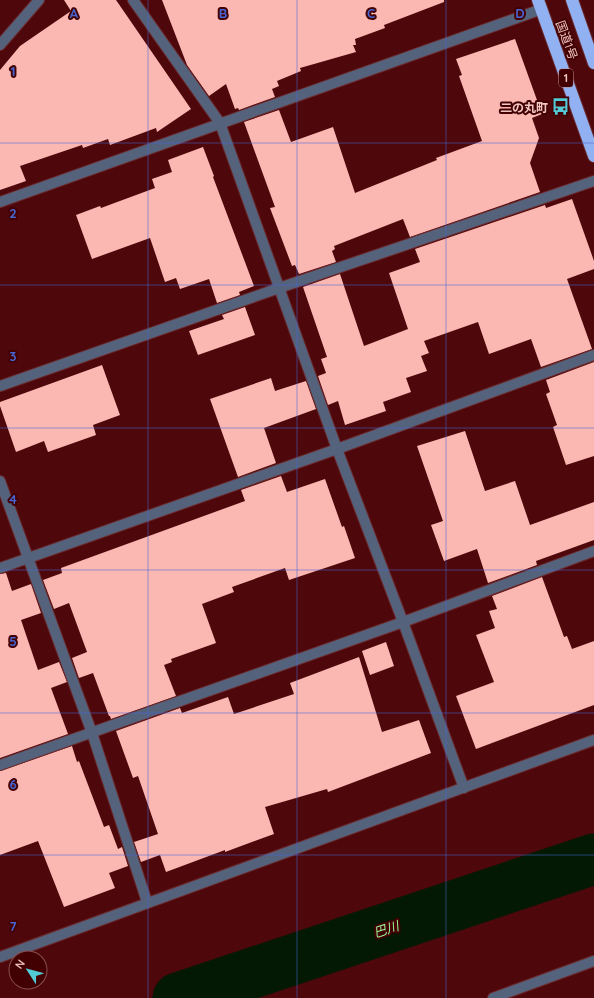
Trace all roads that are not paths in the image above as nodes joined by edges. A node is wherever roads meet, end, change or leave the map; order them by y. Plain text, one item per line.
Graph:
1 (39, 0) edge
2 (133, 0) edge
3 (572, 0) edge
4 (540, 5) edge
5 (0, 45) edge
6 (594, 63) edge
7 (220, 123) junction
8 (594, 156) edge
9 (594, 181) edge
10 (0, 202) edge
11 (279, 288) junction
12 (594, 354) edge
13 (0, 386) edge
14 (337, 449) junction
15 (0, 481) edge
16 (594, 551) edge
17 (29, 558) junction
18 (0, 568) edge
19 (403, 622) junction
20 (92, 733) junction
21 (594, 740) edge
22 (0, 765) edge
23 (464, 788) junction
24 (147, 902) junction
25 (0, 957) edge
26 (594, 961) edge
27 (492, 998) edge

1 - 5 street
2 - 7 street
3 - 6 highway, 国道1号
4 - 7 street
4 - 8 highway, 国道1号 / 1
7 - 10 street
7 - 11 street
9 - 11 street
11 - 13 street
11 - 14 street
12 - 14 street
14 - 17 street
14 - 19 street
15 - 17 street
16 - 19 street
17 - 18 street
17 - 20 street
19 - 20 street
19 - 23 street
20 - 22 street
20 - 24 street
21 - 23 street
23 - 24 street
24 - 25 street
26 - 27 street

